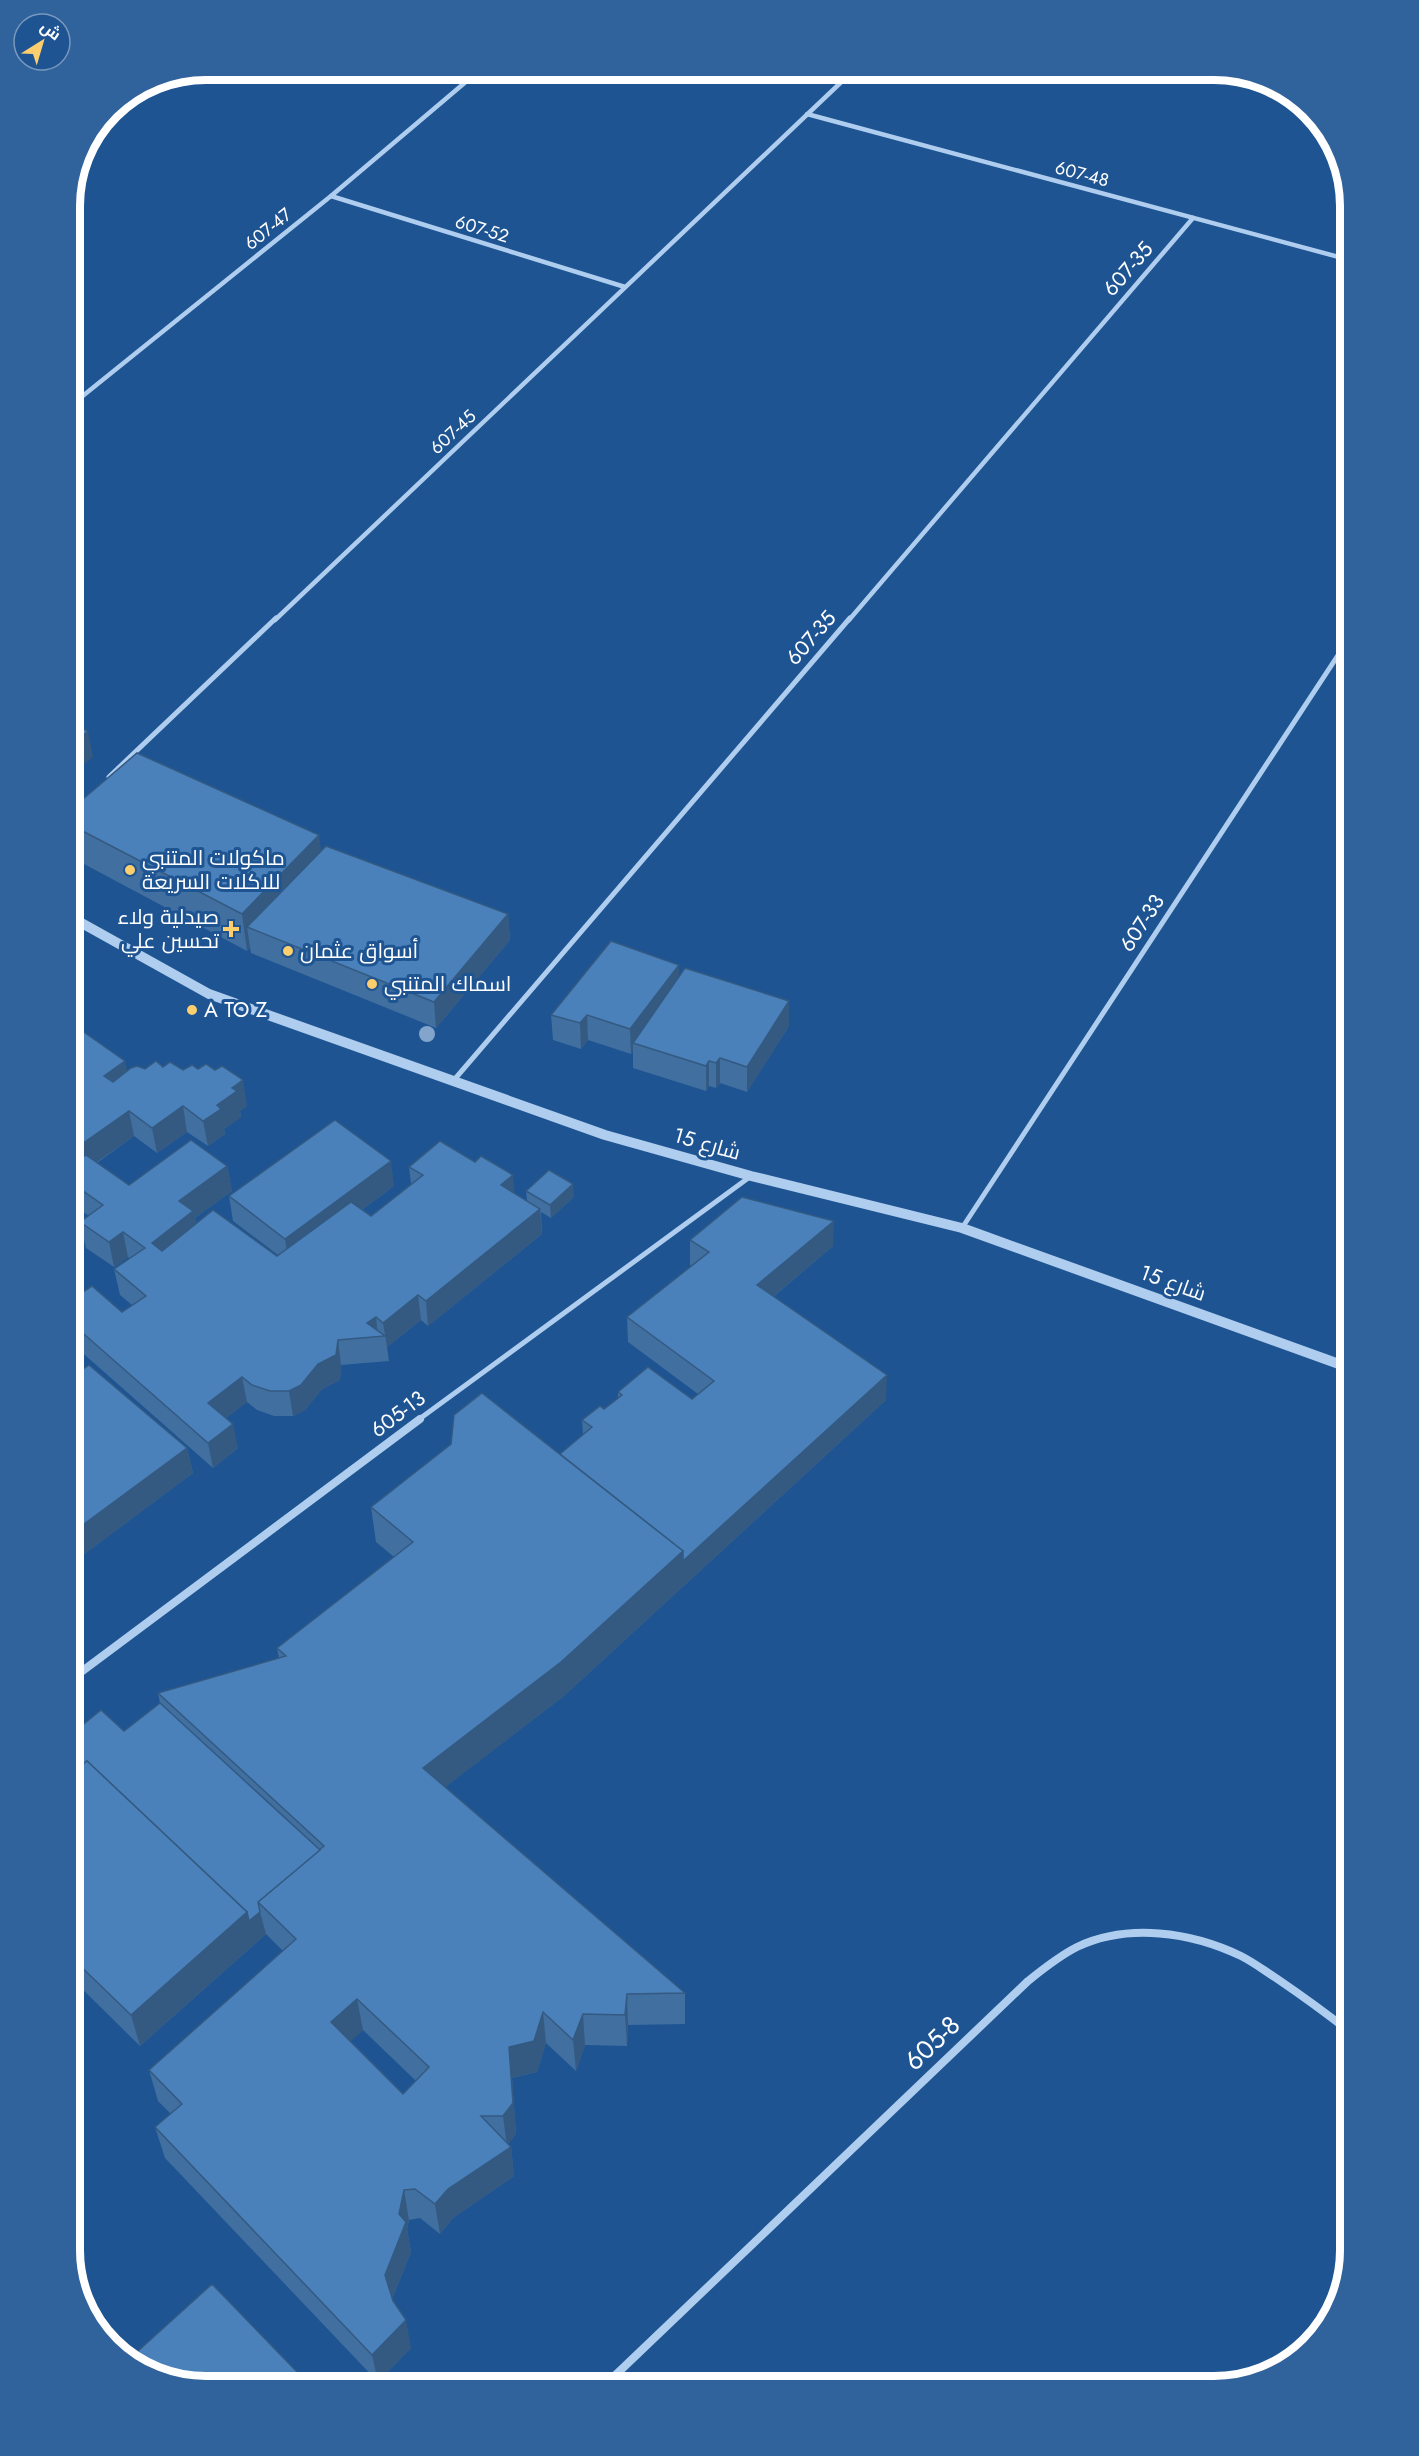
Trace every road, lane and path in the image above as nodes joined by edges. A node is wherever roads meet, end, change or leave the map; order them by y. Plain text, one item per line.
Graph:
1 (467, 80) edge
2 (843, 80) edge
3 (807, 114) junction
4 (331, 196) junction
5 (1193, 218) junction
6 (1340, 257) edge
7 (625, 287) junction
8 (80, 398) edge
9 (1340, 652) edge
10 (104, 782) edge
11 (80, 922) edge
12 (454, 1080) junction
13 (751, 1176) junction
14 (962, 1228) junction
15 (1340, 1364) edge
16 (80, 1673) edge
17 (1340, 2024) edge
18 (615, 2376) edge

1 - 4 street, 607-47
2 - 3 street, 607-45
3 - 5 street, 607-48
3 - 7 street, 607-45
4 - 7 street, 607-52
4 - 8 street, 607-47
5 - 6 street, 607-48
5 - 12 street, 607-35
7 - 10 street, 607-45
9 - 14 street, 607-33
11 - 12 street, شارع 15
12 - 13 street, شارع 15
13 - 14 street, شارع 15
13 - 16 street, 605-13
14 - 15 street, شارع 15
17 - 18 street, 605-8

